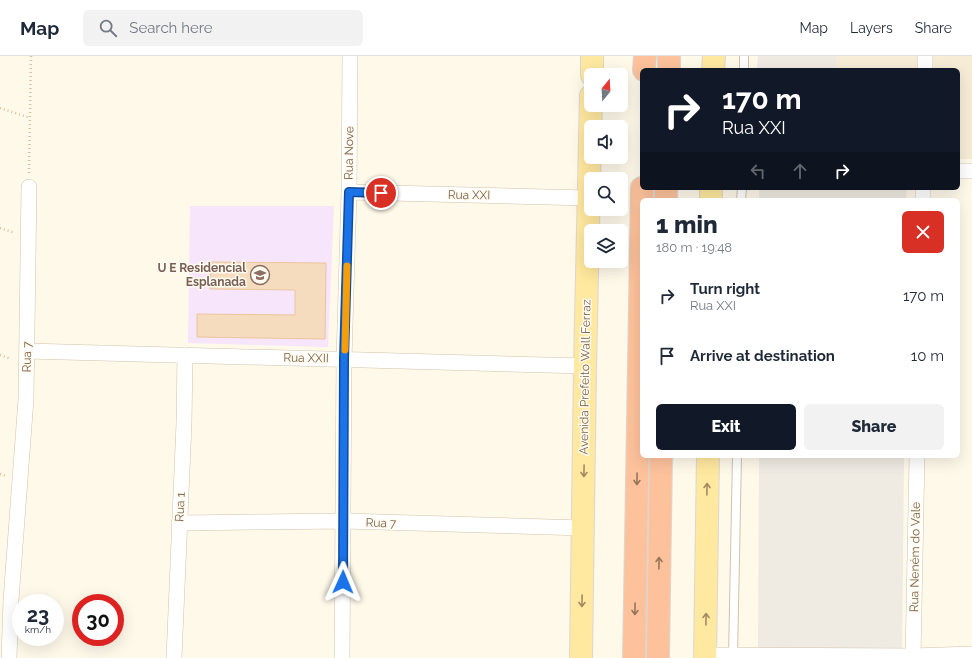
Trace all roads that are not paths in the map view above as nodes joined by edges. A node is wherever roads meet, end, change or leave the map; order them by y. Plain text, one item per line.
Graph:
1 (350, 56) edge
2 (592, 56) edge
3 (645, 56) edge
4 (669, 56) edge
5 (714, 56) edge
6 (744, 56) edge
7 (925, 56) edge
8 (592, 68) edge
9 (644, 68) edge
10 (669, 68) edge
11 (713, 68) edge
12 (744, 68) edge
13 (925, 68) edge
14 (591, 112) edge
15 (972, 170) edge
16 (960, 171) edge
17 (589, 172) edge
18 (29, 186) road end
19 (349, 192) junction
20 (584, 198) edge
21 (588, 216) edge
22 (640, 306) edge
23 (27, 351) junction
24 (185, 355) junction
25 (344, 359) junction
26 (585, 366) junction
27 (661, 458) edge
28 (708, 458) edge
29 (736, 458) edge
30 (917, 458) edge
31 (344, 522) junction
32 (179, 523) junction
33 (583, 528) junction
34 (5, 599) edge
35 (972, 654) edge
36 (705, 657) edge
37 (733, 657) edge
38 (913, 657) edge
39 (9, 658) edge
40 (174, 658) edge
41 (342, 658) edge
42 (581, 658) edge
43 (634, 658) edge
44 (658, 658) edge

1 - 19 street, Rua Nove
2 - 8 main road
3 - 9 highway
4 - 10 highway
5 - 11 main road
6 - 12 lane
7 - 13 street
14 - 17 main road, Avenida Prefeito Wall Ferraz
15 - 16 street
18 - 23 street, Rua 7
19 - 20 street, Rua XXI
19 - 25 street, Rua Nove
21 - 26 main road, Avenida Prefeito Wall Ferraz
22 -> 43 highway
23 - 24 street, Rua XXII
23 - 34 street, Rua 7
24 - 25 street, Rua XXII
24 - 32 street, Rua 1
25 - 26 street, Rua XXII
25 - 31 street, Rua Nove
26 -> 33 main road, Avenida Prefeito Wall Ferraz
44 -> 27 highway
36 -> 28 main road
29 - 37 lane
30 - 38 street, Rua Neném do Vale
31 - 32 street, Rua 7
31 - 33 street, Rua 7
31 - 41 street, Rua Nove
32 - 40 street, Rua 1
33 -> 42 main road, Avenida Prefeito Wall Ferraz
34 - 39 street, Rua 7
35 - 38 street
36 - 37 street
37 - 38 street

